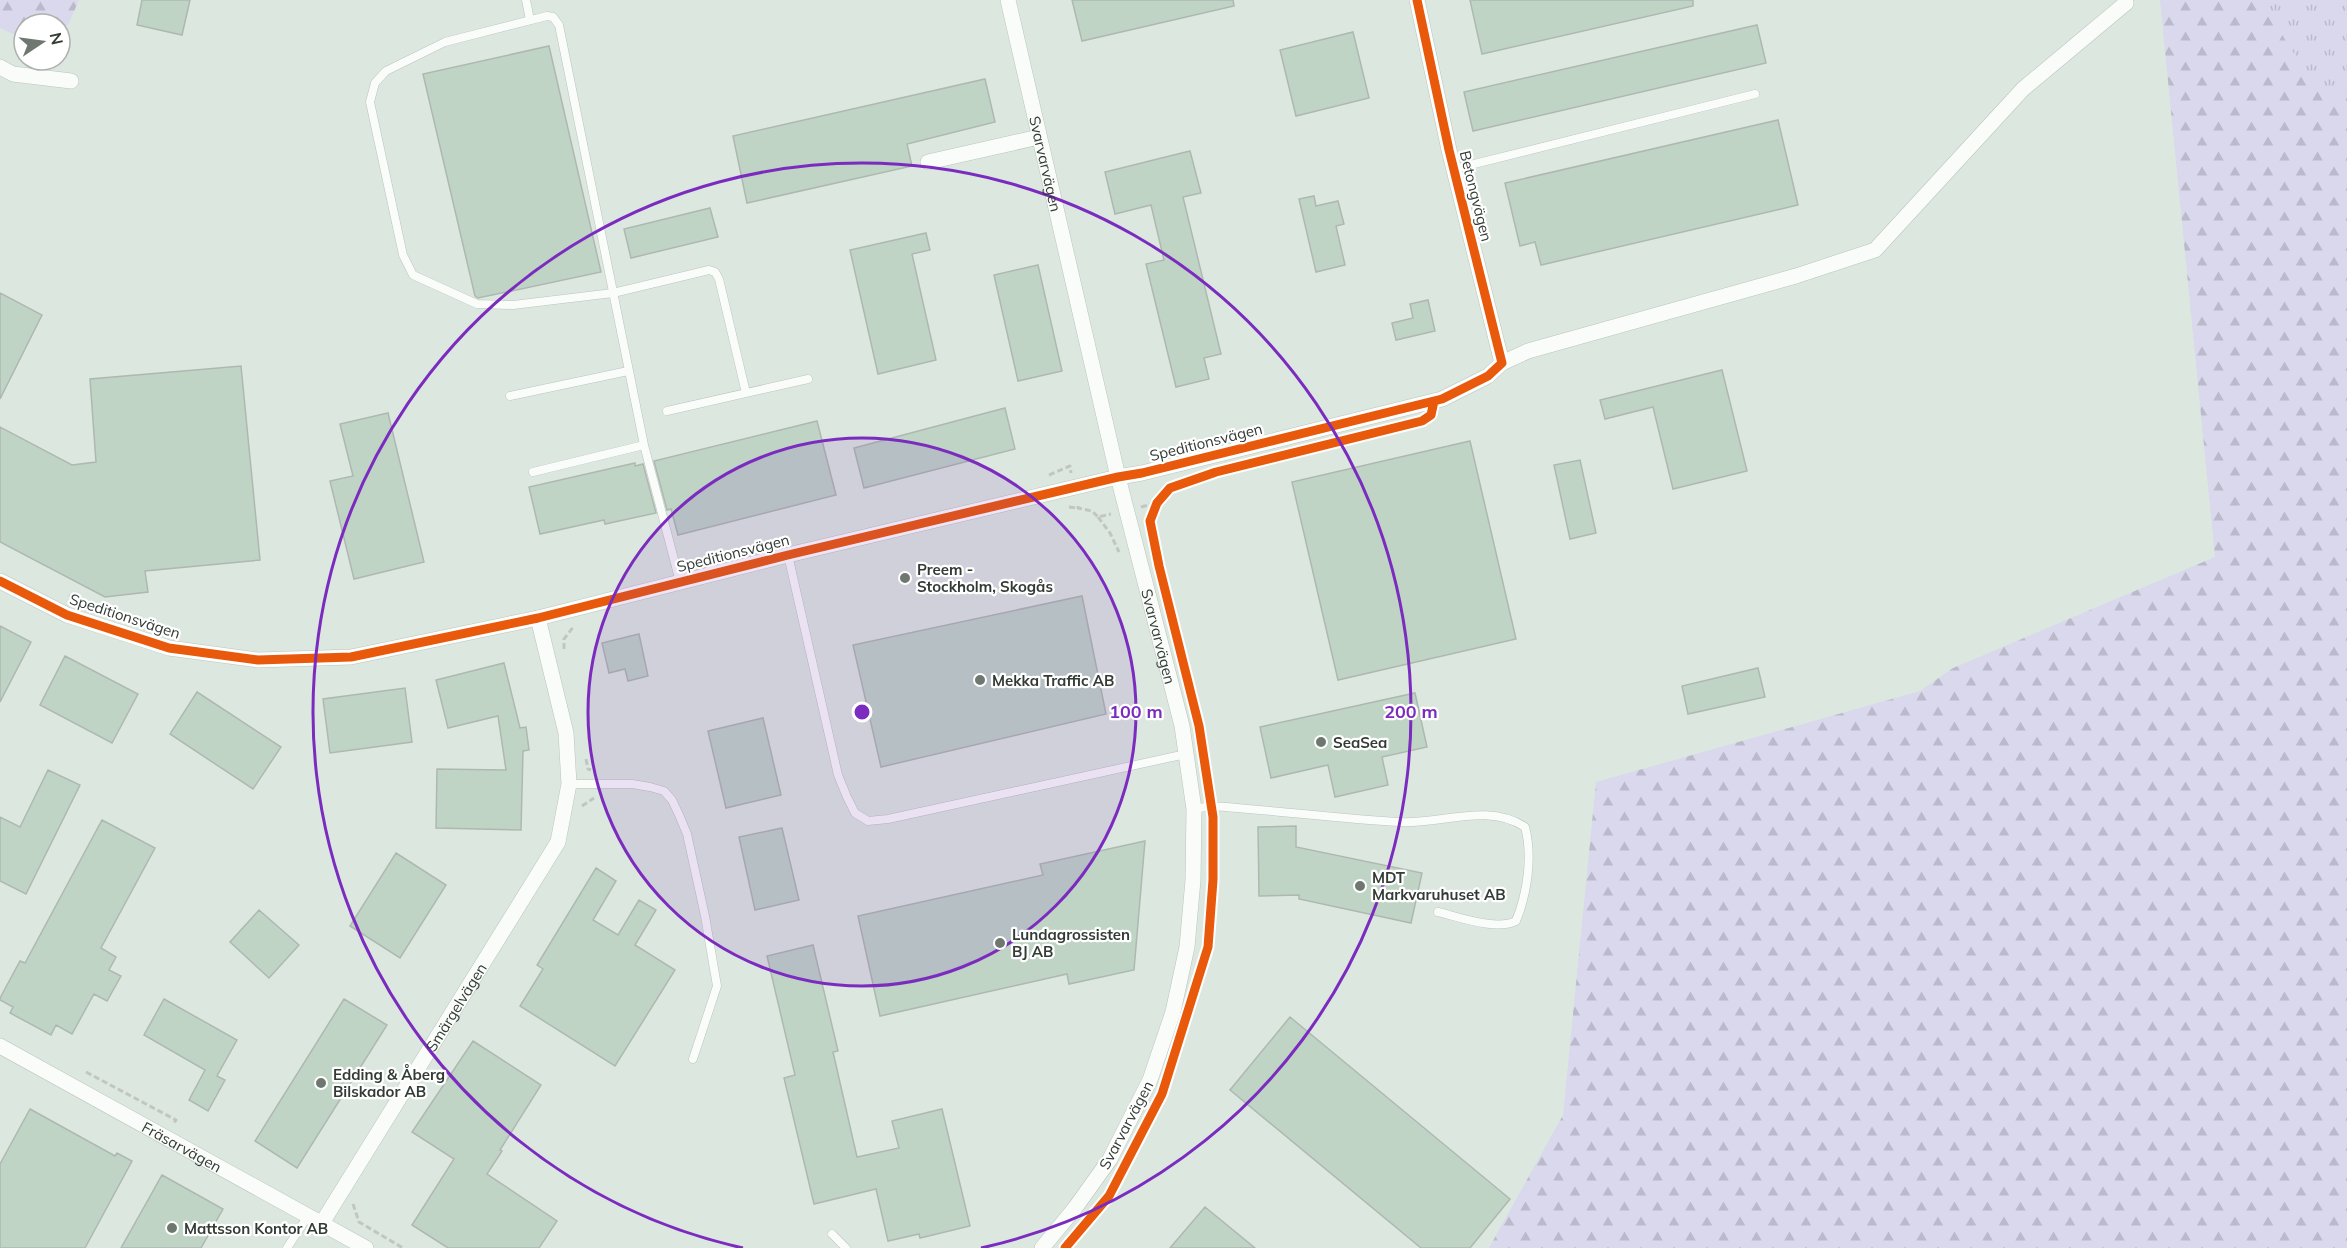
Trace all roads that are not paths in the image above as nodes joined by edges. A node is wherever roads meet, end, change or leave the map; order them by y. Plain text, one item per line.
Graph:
1 (526, 0) edge
2 (1008, 0) edge
3 (1417, 0) edge
4 (2126, 3) dead end
5 (530, 20) junction
6 (0, 67) edge
7 (70, 81) dead end
8 (1755, 94) dead end
9 (1039, 137) junction
10 (928, 162) dead end
11 (1454, 169) junction
12 (612, 293) junction
13 (1502, 363) junction
14 (628, 371) junction
15 (808, 379) dead end
16 (746, 393) junction
17 (510, 396) dead end
18 (667, 411) dead end
19 (644, 445) junction
20 (532, 472) dead end
21 (1118, 477) junction
22 (788, 555) junction
23 (0, 581) edge
24 (680, 582) junction
25 (538, 618) junction
26 (1186, 754) junction
27 (569, 784) junction
28 (1194, 809) junction
29 (1438, 912) dead end
30 (0, 1046) edge
31 (693, 1059) dead end
32 (308, 1215) junction
33 (322, 1223) junction
34 (832, 1234) dead end
35 (287, 1248) edge
36 (366, 1248) edge
37 (846, 1248) edge
38 (1042, 1248) edge

1 - 5 lane
2 - 9 street, Svarvarvägen
3 - 11 street, Betongvägen
4 - 13 street
5 - 12 lane
5 - 12 lane
6 - 7 street
8 - 11 lane
9 - 10 street
9 - 21 street, Svarvarvägen
11 - 13 street, Betongvägen
12 - 14 lane
12 - 16 lane
13 - 21 street, Speditionsvägen
14 - 17 lane
14 - 19 lane
15 - 16 lane
16 - 18 lane
19 - 20 lane
19 - 24 lane
21 - 22 street, Speditionsvägen
21 - 26 street, Svarvarvägen
22 - 24 street, Speditionsvägen
22 - 26 lane
23 - 25 street, Speditionsvägen
24 - 25 street, Speditionsvägen
25 - 27 street, Smärgelvägen
26 - 28 street, Svarvarvägen
27 - 31 lane
27 - 33 street, Smärgelvägen
28 - 29 lane
28 - 38 street, Svarvarvägen
30 - 32 street, Fräsarvägen
32 - 33 street, Fräsarvägen
32 - 35 lane
33 - 36 street, Fräsarvägen
34 - 37 lane

